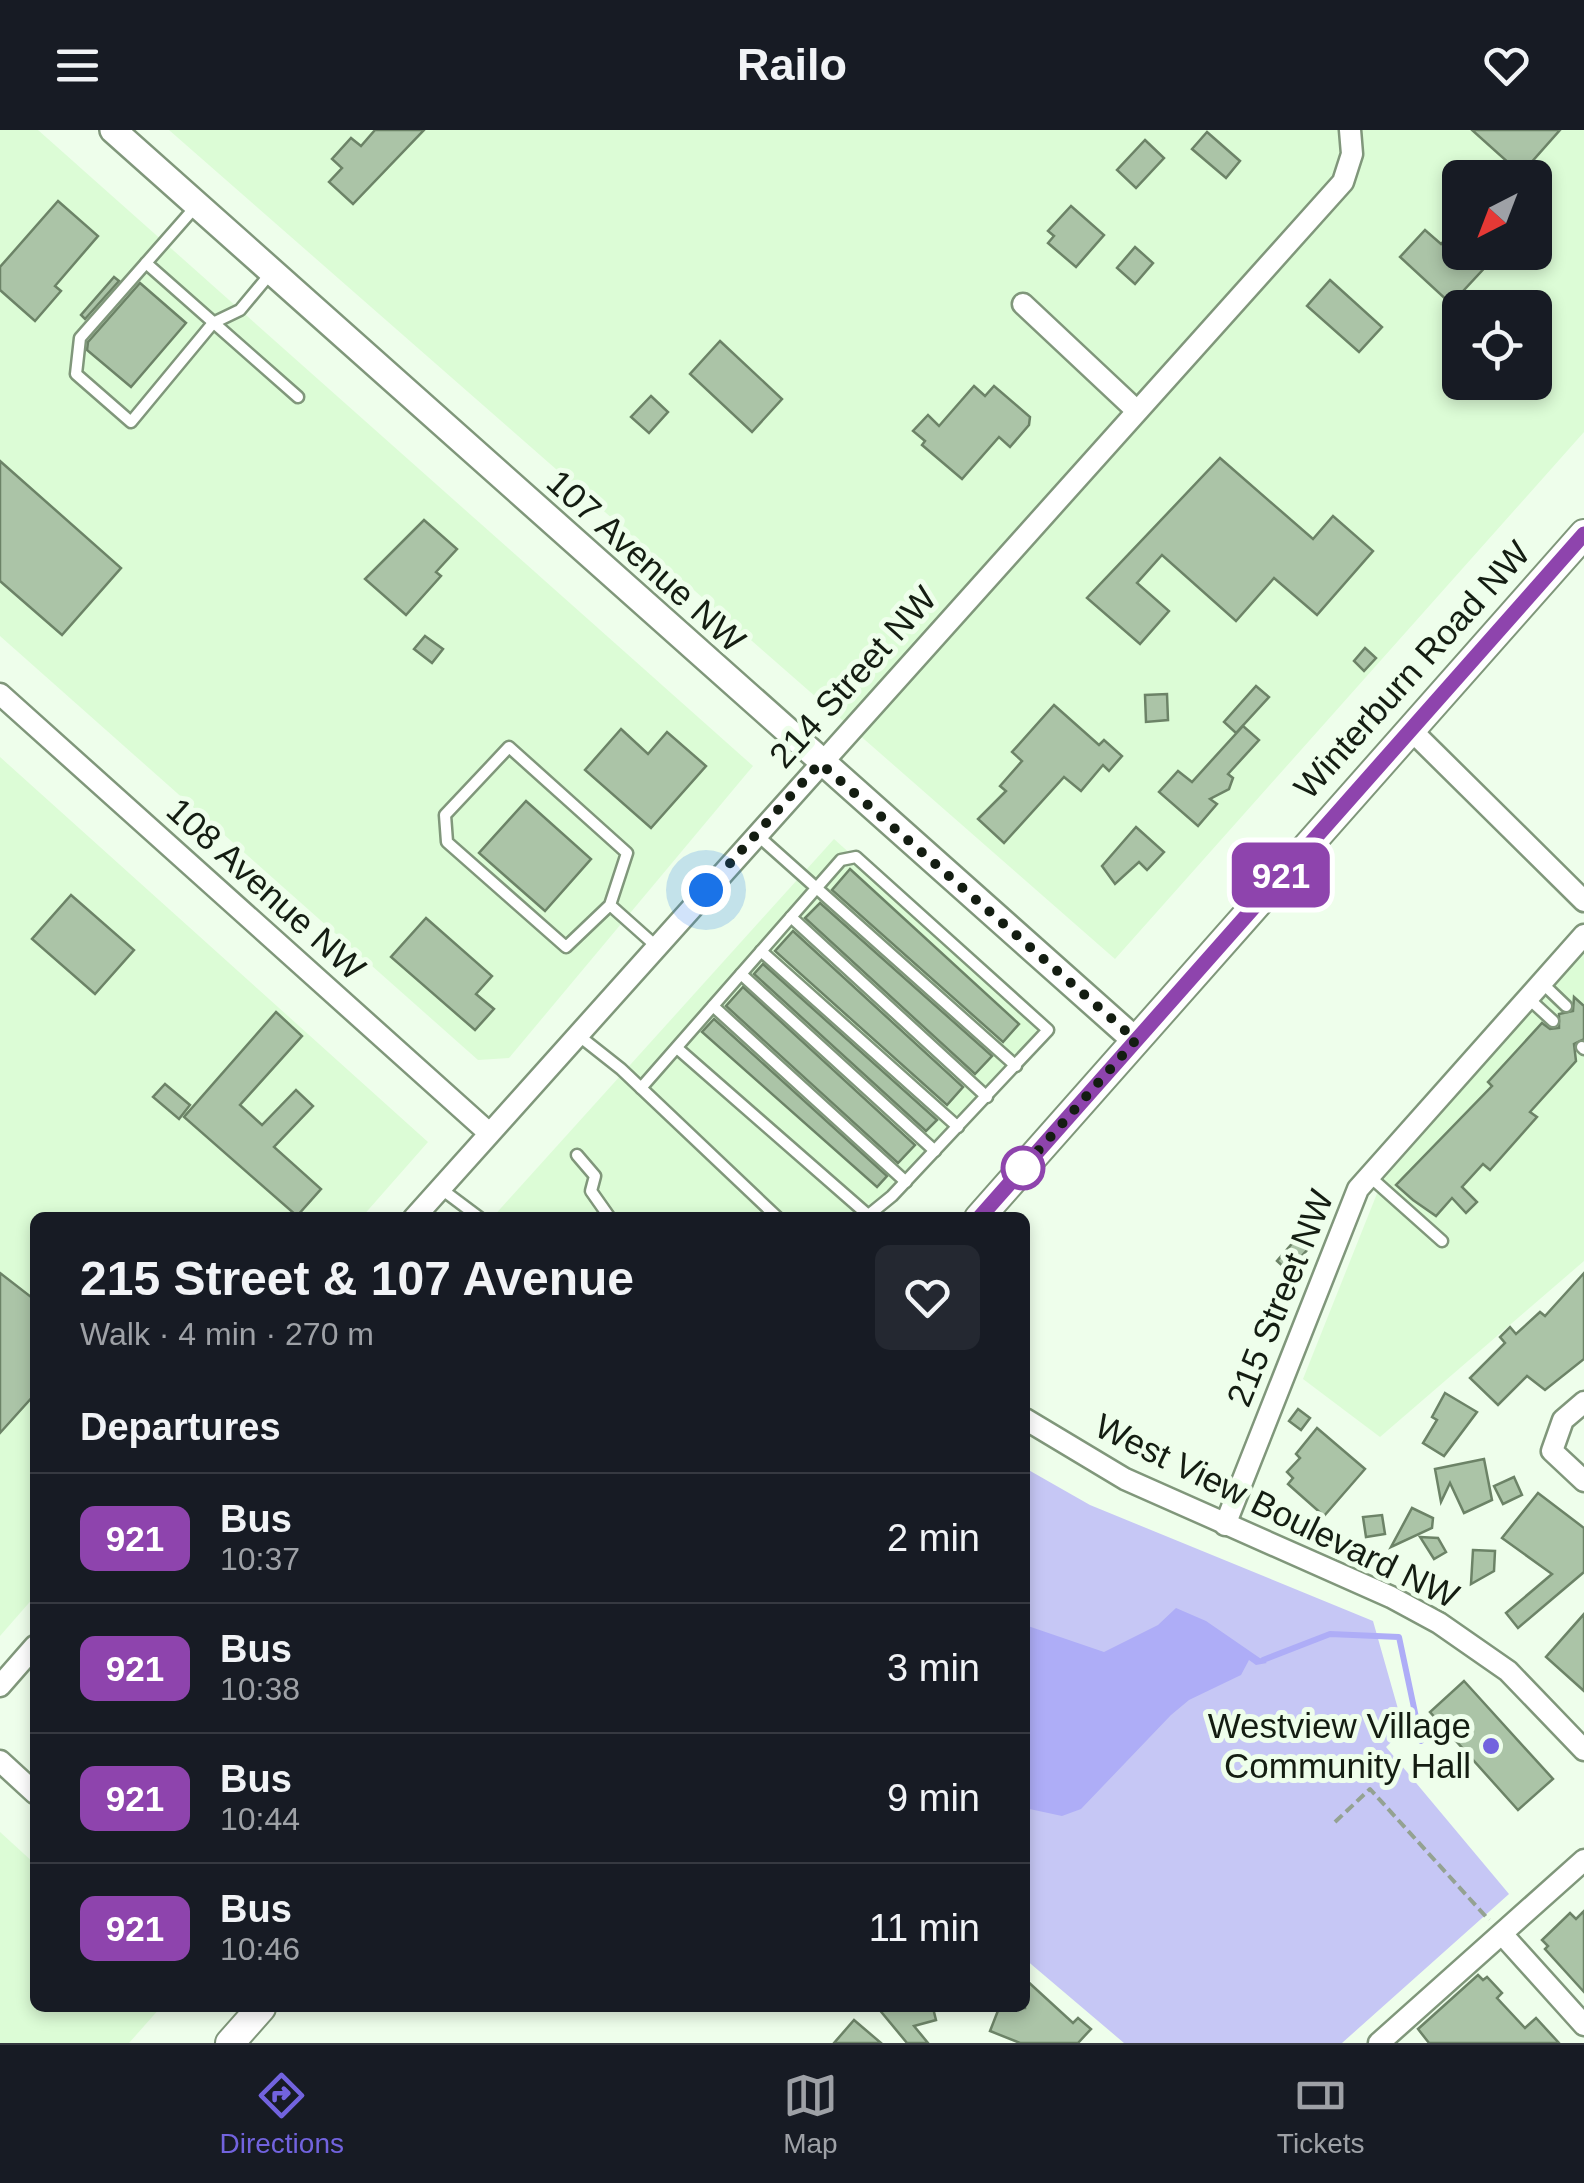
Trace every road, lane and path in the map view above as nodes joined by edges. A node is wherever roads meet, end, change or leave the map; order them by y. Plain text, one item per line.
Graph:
1 (113, 130) edge
2 (1350, 130) edge
3 (197, 205) junction
4 (146, 262) junction
5 (271, 272) junction
6 (1024, 304) dead end
7 (213, 323) junction
8 (298, 397) dead end
9 (1137, 410) junction
10 (1584, 534) edge
11 (0, 694) edge
12 (1409, 728) junction
13 (820, 763) junction
14 (756, 834) junction
15 (818, 887) junction
16 (1584, 901) edge
17 (610, 905) junction
18 (791, 917) junction
19 (1584, 935) edge
20 (656, 946) junction
21 (761, 951) junction
22 (741, 974) junction
23 (1534, 990) junction
24 (713, 1006) junction
25 (1566, 1006) dead end
26 (1553, 1021) dead end
27 (577, 1034) junction
28 (1136, 1040) junction
29 (677, 1048) junction
30 (1016, 1066) junction
31 (642, 1088) junction
32 (987, 1096) junction
33 (958, 1128) junction
34 (489, 1133) junction
35 (935, 1151) junction
36 (577, 1155) dead end
37 (1368, 1174) junction
38 (906, 1182) junction
39 (440, 1188) junction
40 (419, 1212) edge
41 (472, 1212) edge
42 (603, 1212) edge
43 (772, 1212) edge
44 (862, 1212) edge
45 (871, 1212) edge
46 (984, 1212) edge
47 (1442, 1241) dead end
48 (1584, 1402) edge
49 (1030, 1422) edge
50 (1584, 1481) edge
51 (1226, 1525) junction
52 (30, 1652) edge
53 (0, 1686) edge
54 (1584, 1750) edge
55 (0, 1762) edge
56 (30, 1789) edge
57 (1335, 1822) dead end
58 (1584, 1860) edge
59 (1502, 1934) junction
60 (257, 2012) edge
61 (1584, 2024) edge
62 (230, 2043) edge
63 (1379, 2043) edge

1 - 3 street, 107 Avenue NW
2 - 9 street, 214 Street NW
3 - 4 lane
3 - 5 street, 107 Avenue NW
4 - 7 lane
4 - 7 lane
5 - 7 lane
5 - 13 street, 107 Avenue NW
6 - 9 street
7 - 8 lane
9 - 13 street, 214 Street NW
10 - 12 main road, Winterburn Road NW
11 - 34 street, 108 Avenue NW
12 - 16 street
12 - 28 main road, Winterburn Road NW
13 - 14 street, 214 Street NW
13 - 28 street, 107 Avenue NW
14 - 15 lane
14 - 20 street, 214 Street NW
15 - 18 lane
15 - 30 lane
15 - 30 lane
17 - 17 lane
17 - 20 lane
18 - 21 lane
18 - 32 lane
19 - 23 street, 215 Street NW
20 - 27 street, 214 Street NW
21 - 22 lane
21 - 33 lane
22 - 24 lane
22 - 35 lane
23 - 25 lane
23 - 26 lane
23 - 37 street, 215 Street NW
24 - 29 lane
24 - 38 lane
27 - 31 lane
27 - 34 street, 214 Street NW
28 - 46 main road, Winterburn Road NW
29 - 31 lane
29 - 44 lane
30 - 32 lane
31 - 43 lane
32 - 33 lane
33 - 35 lane
34 - 39 street, 214 Street NW
35 - 38 lane
36 - 42 lane
37 - 47 lane
37 - 51 street, 215 Street NW
38 - 45 lane
39 - 40 street, 214 Street NW
39 - 41 lane
48 - 50 street
49 - 51 street, West View Boulevard NW
51 - 54 street, West View Boulevard NW
52 - 53 street
55 - 56 street
57 - 59 path
58 - 59 street
59 - 61 street
59 - 63 street
60 - 62 main road

